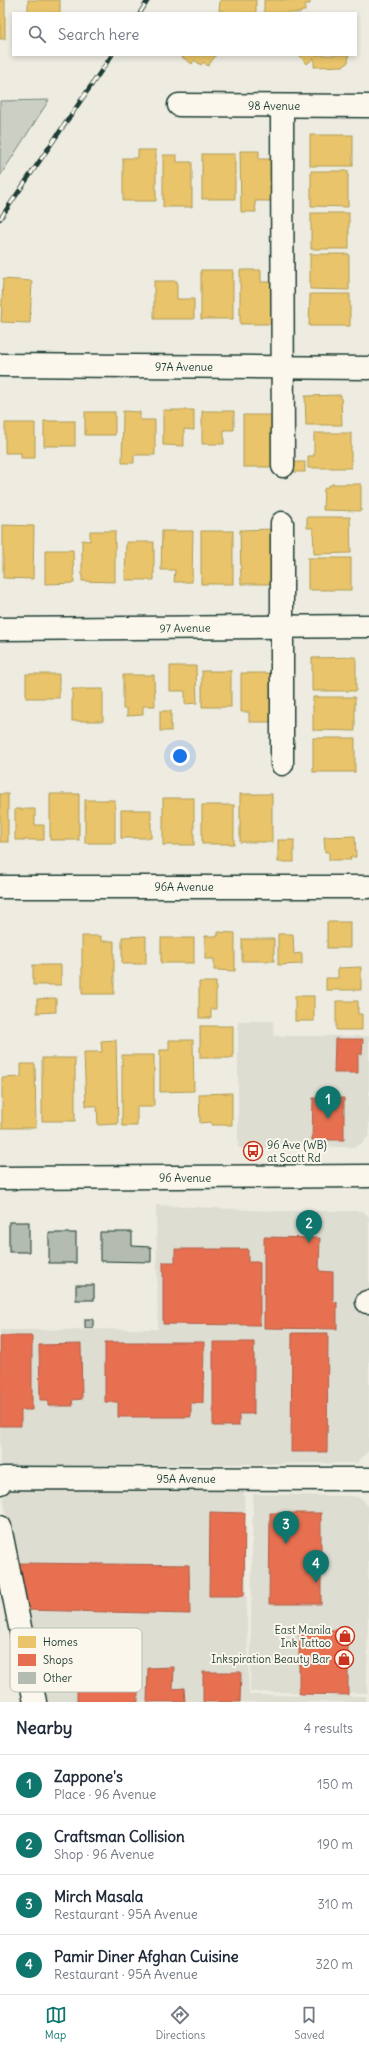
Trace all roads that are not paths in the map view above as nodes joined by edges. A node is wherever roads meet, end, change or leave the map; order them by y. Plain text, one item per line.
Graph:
1 (179, 105) dead end
2 (369, 106) edge
3 (282, 107) junction
4 (0, 365) edge
5 (283, 367) junction
6 (369, 368) edge
7 (283, 466) dead end
8 (282, 523) dead end
9 (369, 626) edge
10 (282, 627) junction
11 (0, 630) edge
12 (282, 764) dead end
13 (0, 887) edge
14 (369, 887) edge
15 (369, 1176) edge
16 (0, 1178) edge
17 (369, 1479) edge
18 (2, 1481) edge
19 (0, 1527) edge
20 (20, 1628) edge
21 (33, 1692) edge
22 (35, 1702) edge

1 - 3 street, 98 Avenue
2 - 3 street, 98 Avenue
3 - 5 street
4 - 5 street, 97A Avenue
5 - 6 street, 97A Avenue
5 - 7 street
8 - 10 street
9 - 10 street, 97 Avenue
10 - 11 street, 97 Avenue
10 - 12 street
13 - 14 street, 96A Avenue
15 - 16 street, 96 Avenue
17 - 18 street, 95A Avenue
19 - 20 street
21 - 22 street

